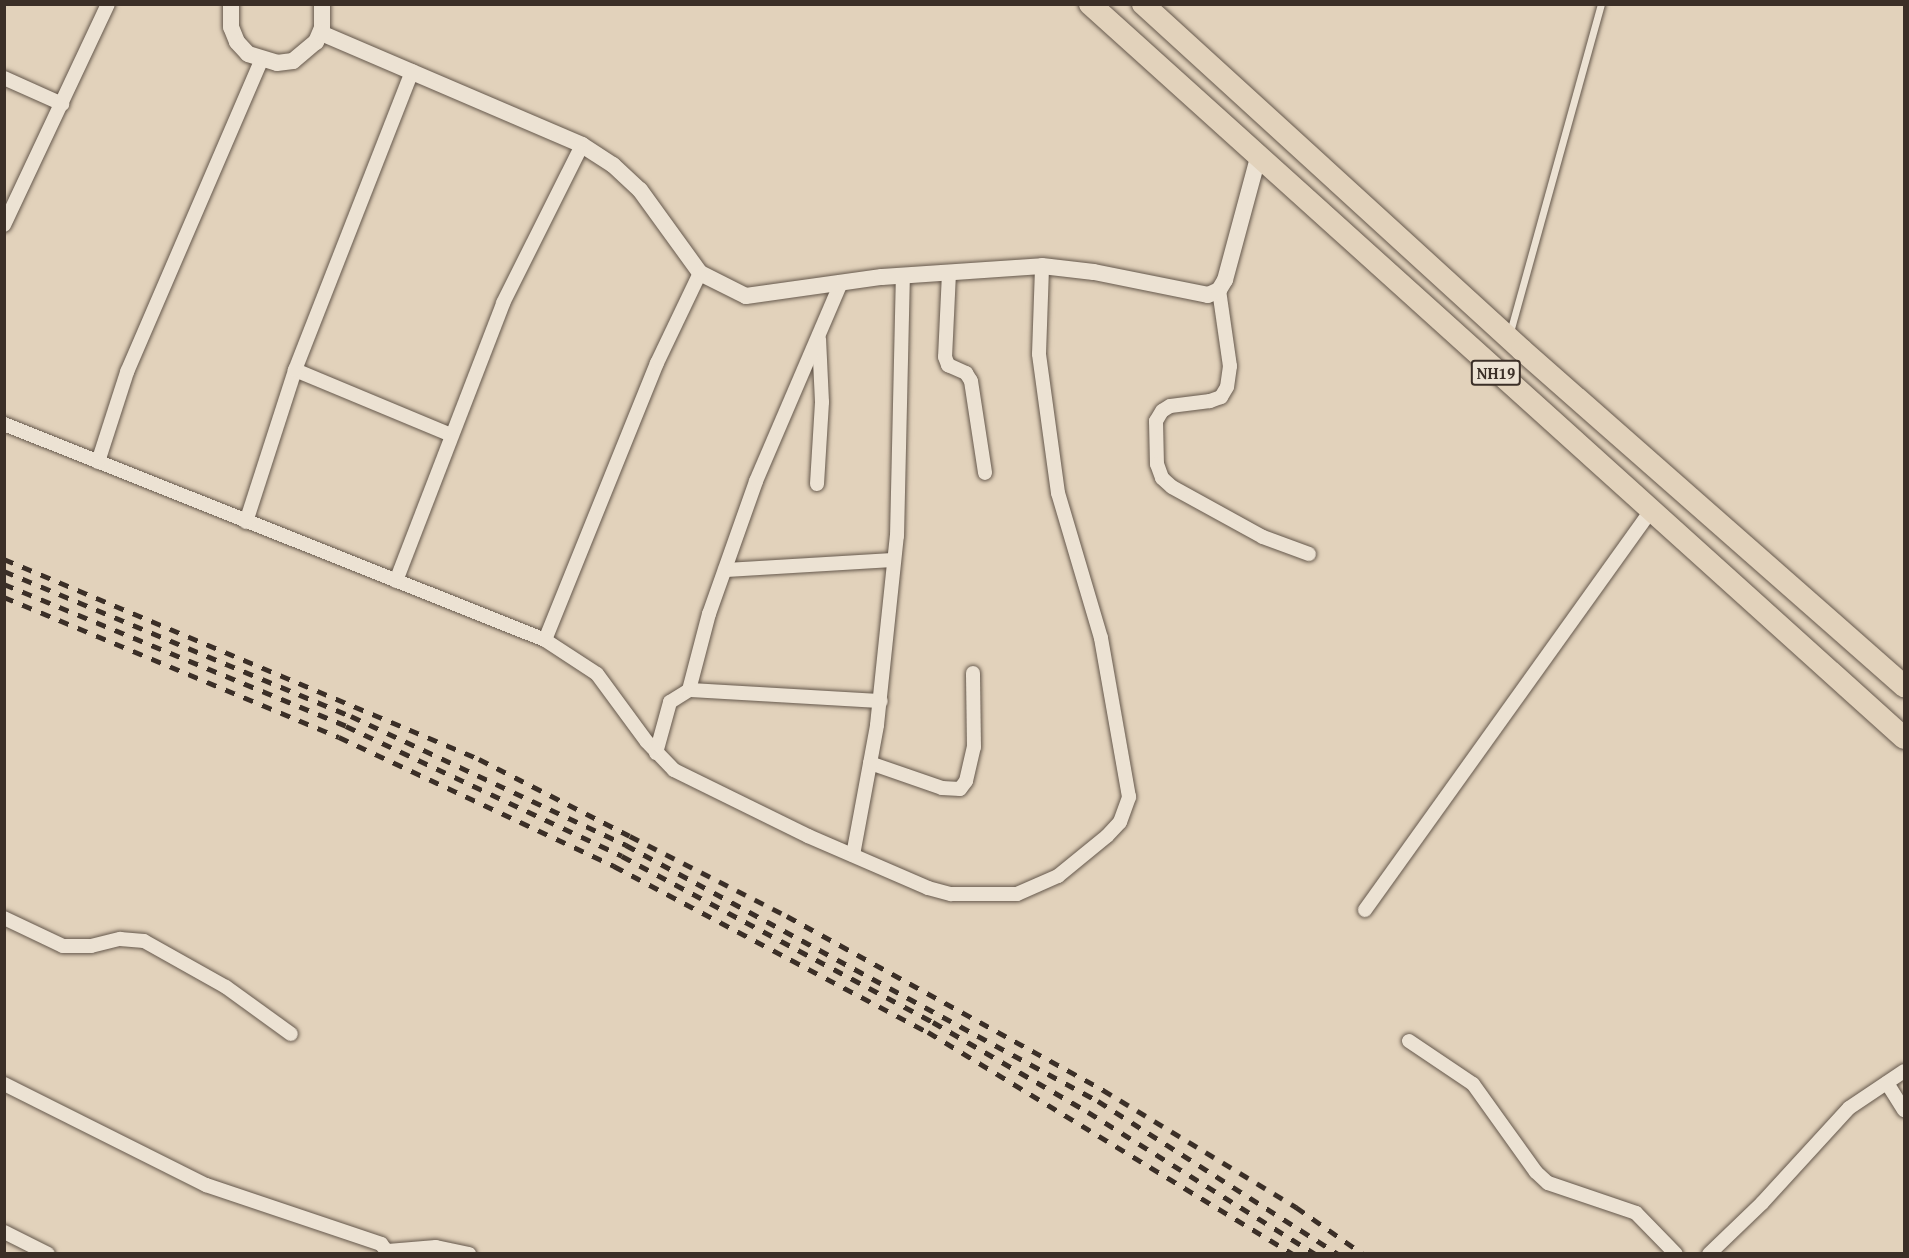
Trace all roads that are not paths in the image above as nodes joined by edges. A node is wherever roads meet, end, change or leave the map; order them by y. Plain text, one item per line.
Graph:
1 (108, 4) edge
2 (231, 4) edge
3 (322, 4) edge
4 (1090, 4) edge
5 (1143, 4) edge
6 (1600, 4) edge
7 (321, 33) junction
8 (261, 61) junction
9 (412, 70) junction
10 (4, 78) edge
11 (62, 104) junction
12 (582, 145) junction
13 (1258, 158) junction
14 (4, 225) edge
15 (1042, 266) junction
16 (700, 273) junction
17 (949, 273) junction
18 (903, 276) junction
19 (841, 283) junction
20 (1219, 290) junction
21 (819, 334) junction
22 (1508, 337) junction
23 (295, 370) junction
24 (4, 424) edge
25 (451, 435) junction
26 (98, 462) junction
27 (985, 473) dead end
28 (817, 484) dead end
29 (1651, 511) junction
30 (246, 522) junction
31 (1309, 554) dead end
32 (894, 560) junction
33 (724, 570) junction
34 (396, 581) junction
35 (545, 640) junction
36 (973, 673) dead end
37 (1905, 686) edge
38 (689, 690) junction
39 (881, 701) junction
40 (1905, 738) edge
41 (656, 753) junction
42 (870, 763) junction
43 (853, 855) junction
44 (1365, 910) dead end
45 (4, 918) edge
46 (291, 1034) dead end
47 (1409, 1041) dead end
48 (1905, 1071) edge
49 (1887, 1083) junction
50 (4, 1084) edge
51 (1905, 1110) edge
52 (4, 1232) edge
53 (388, 1252) edge
54 (45, 1253) edge
55 (469, 1254) edge
56 (1676, 1254) edge
57 (1709, 1254) edge

1 - 11 street
2 - 8 street
3 - 7 street
4 - 13 highway, NH19
5 - 22 highway, NH19
6 - 22 lane
7 - 8 street
7 - 9 street
8 - 26 street
9 - 12 street
9 - 23 street
10 - 11 street
11 - 14 street
12 - 16 street
12 - 25 street
13 - 20 street
13 - 29 highway, NH19
15 - 17 street
15 - 20 street
15 - 43 street
16 - 19 street
16 - 35 street
17 - 18 street
17 - 27 street
18 - 19 street
18 - 32 street
19 - 21 street
20 - 31 street
21 - 28 street
21 - 33 street
22 - 37 highway, NH19
23 - 25 street
23 - 30 street
24 - 26 street
25 - 34 street
26 - 30 street
29 - 40 highway, NH19
29 - 44 street
30 - 34 street
32 - 33 street
32 - 39 street
33 - 38 street
34 - 35 street
35 - 41 street
36 - 42 street
38 - 39 street
38 - 41 street
39 - 42 street
41 - 43 street
42 - 43 street
45 - 46 street
47 - 56 street
48 - 49 street
49 - 51 street
49 - 57 street
50 - 53 street
52 - 54 street
53 - 55 street

